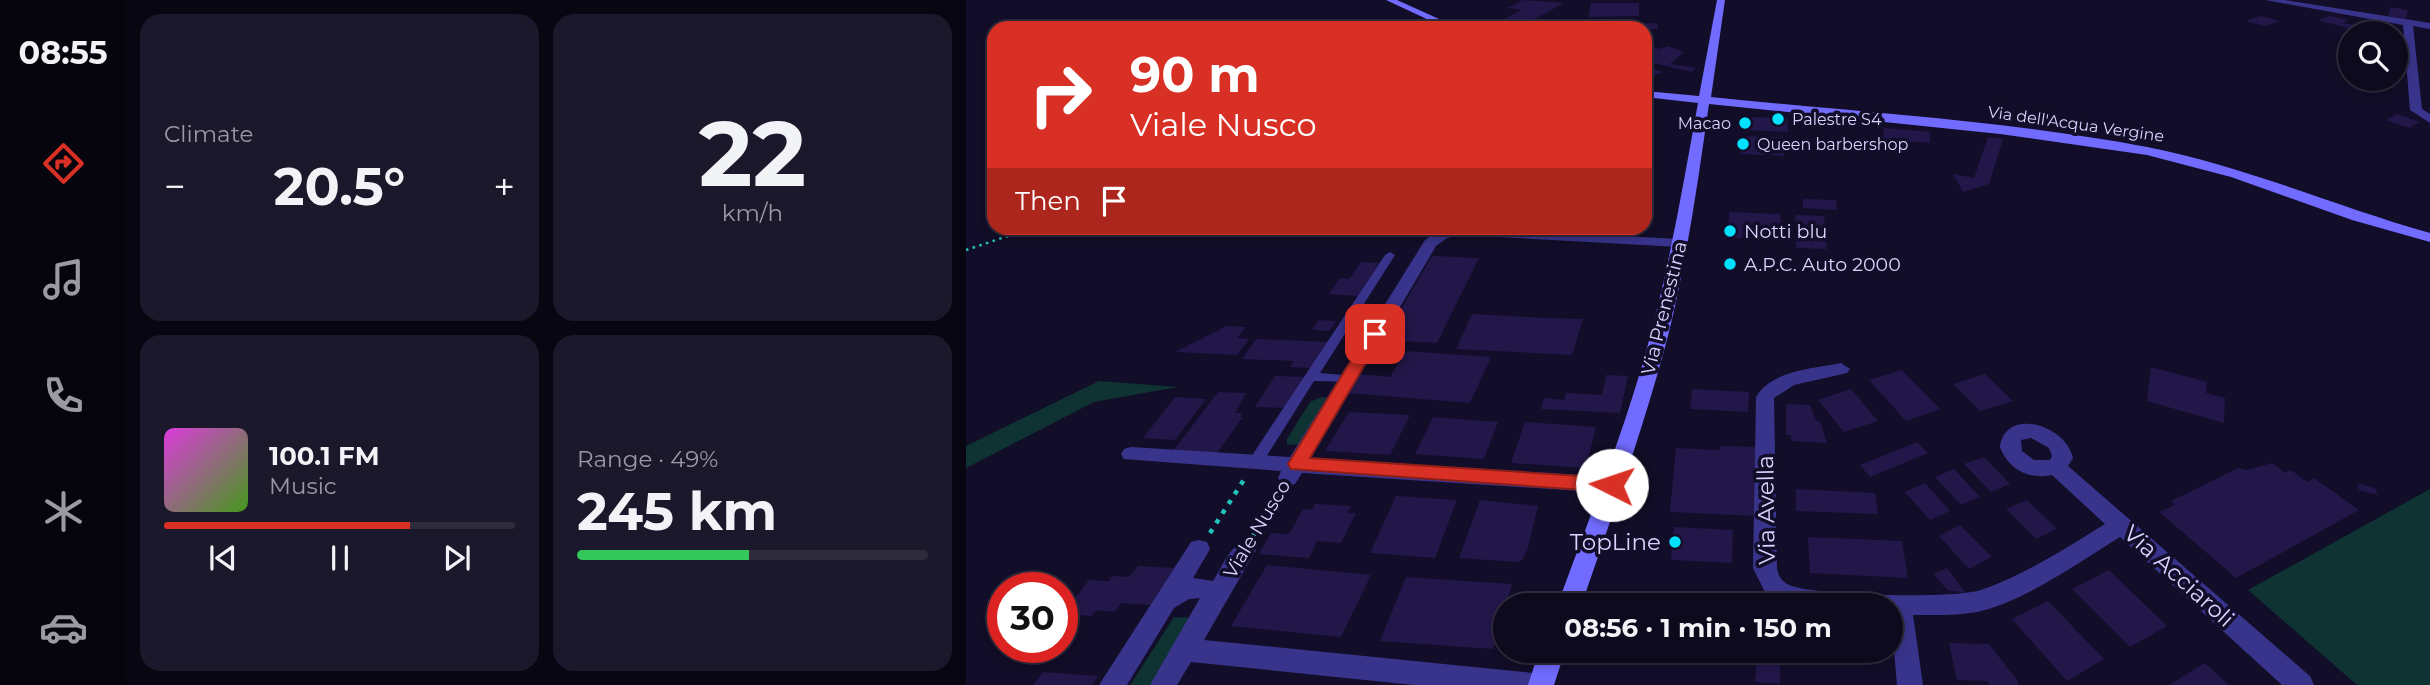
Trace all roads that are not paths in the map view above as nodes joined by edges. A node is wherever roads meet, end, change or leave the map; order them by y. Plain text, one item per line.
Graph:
1 (1390, 0) edge
2 (1721, 0) edge
3 (2269, 0) edge
4 (1438, 21) edge
5 (2396, 21) edge
6 (2408, 23) joint
7 (2430, 26) edge
8 (1652, 95) edge
9 (1705, 100) junction
10 (1737, 103) junction
11 (1701, 119) junction
12 (2430, 119) edge
13 (1441, 235) edge
14 (1531, 235) edge
15 (2430, 238) edge
16 (1680, 243) junction
17 (1390, 255) dead end
18 (1841, 369) dead end
19 (1311, 377) junction
20 (1348, 379) junction
21 (1131, 454) dead end
22 (2056, 467) dead end
23 (1251, 469) junction
24 (1293, 471) junction
25 (1612, 485) junction
26 (2121, 525) junction
27 (1199, 550) road end
28 (1245, 550) road end
29 (1574, 593) edge
30 (1784, 593) edge
31 (1215, 599) junction
32 (1165, 602) junction
33 (1903, 604) edge
34 (1903, 633) edge
35 (1185, 650) junction
36 (1548, 663) edge
37 (1112, 685) edge
38 (1163, 685) edge
39 (1534, 685) edge
40 (1541, 685) edge
41 (1910, 685) edge
42 (2301, 685) edge

1 - 4 main road
2 - 9 main road, Via Prenestina
3 - 5 street
6 - 7 street
6 - 12 street
8 - 9 main road, Via dell'Acqua Vergine
9 - 10 main road, Via dell'Acqua Vergine
9 - 11 main road, Via Prenestina
10 - 11 main road
10 - 15 main road, Via dell'Acqua Vergine
11 - 16 main road, Via Prenestina
13 - 20 street, Viale Nusco
14 - 16 street, Viale Nusco
16 - 25 main road, Via Prenestina
17 - 19 lane, Viale Nusco
18 - 30 street, Via Avella
19 - 20 lane
19 - 23 lane, Viale Nusco
20 - 24 street, Viale Nusco
21 - 23 street
22 - 26 street, Via Acciaroli
23 - 24 street
24 - 25 street
25 - 29 main road, Via Prenestina
26 - 33 street, Via Avella
26 - 42 street, Via Acciaroli
27 - 32 street, Viale Nusco
28 - 31 street, Viale Nusco
31 - 32 street
31 - 35 street, Viale Nusco
32 - 37 street, Viale Nusco
34 - 41 street
35 - 38 street, Viale Nusco
35 - 39 street
36 - 40 main road

